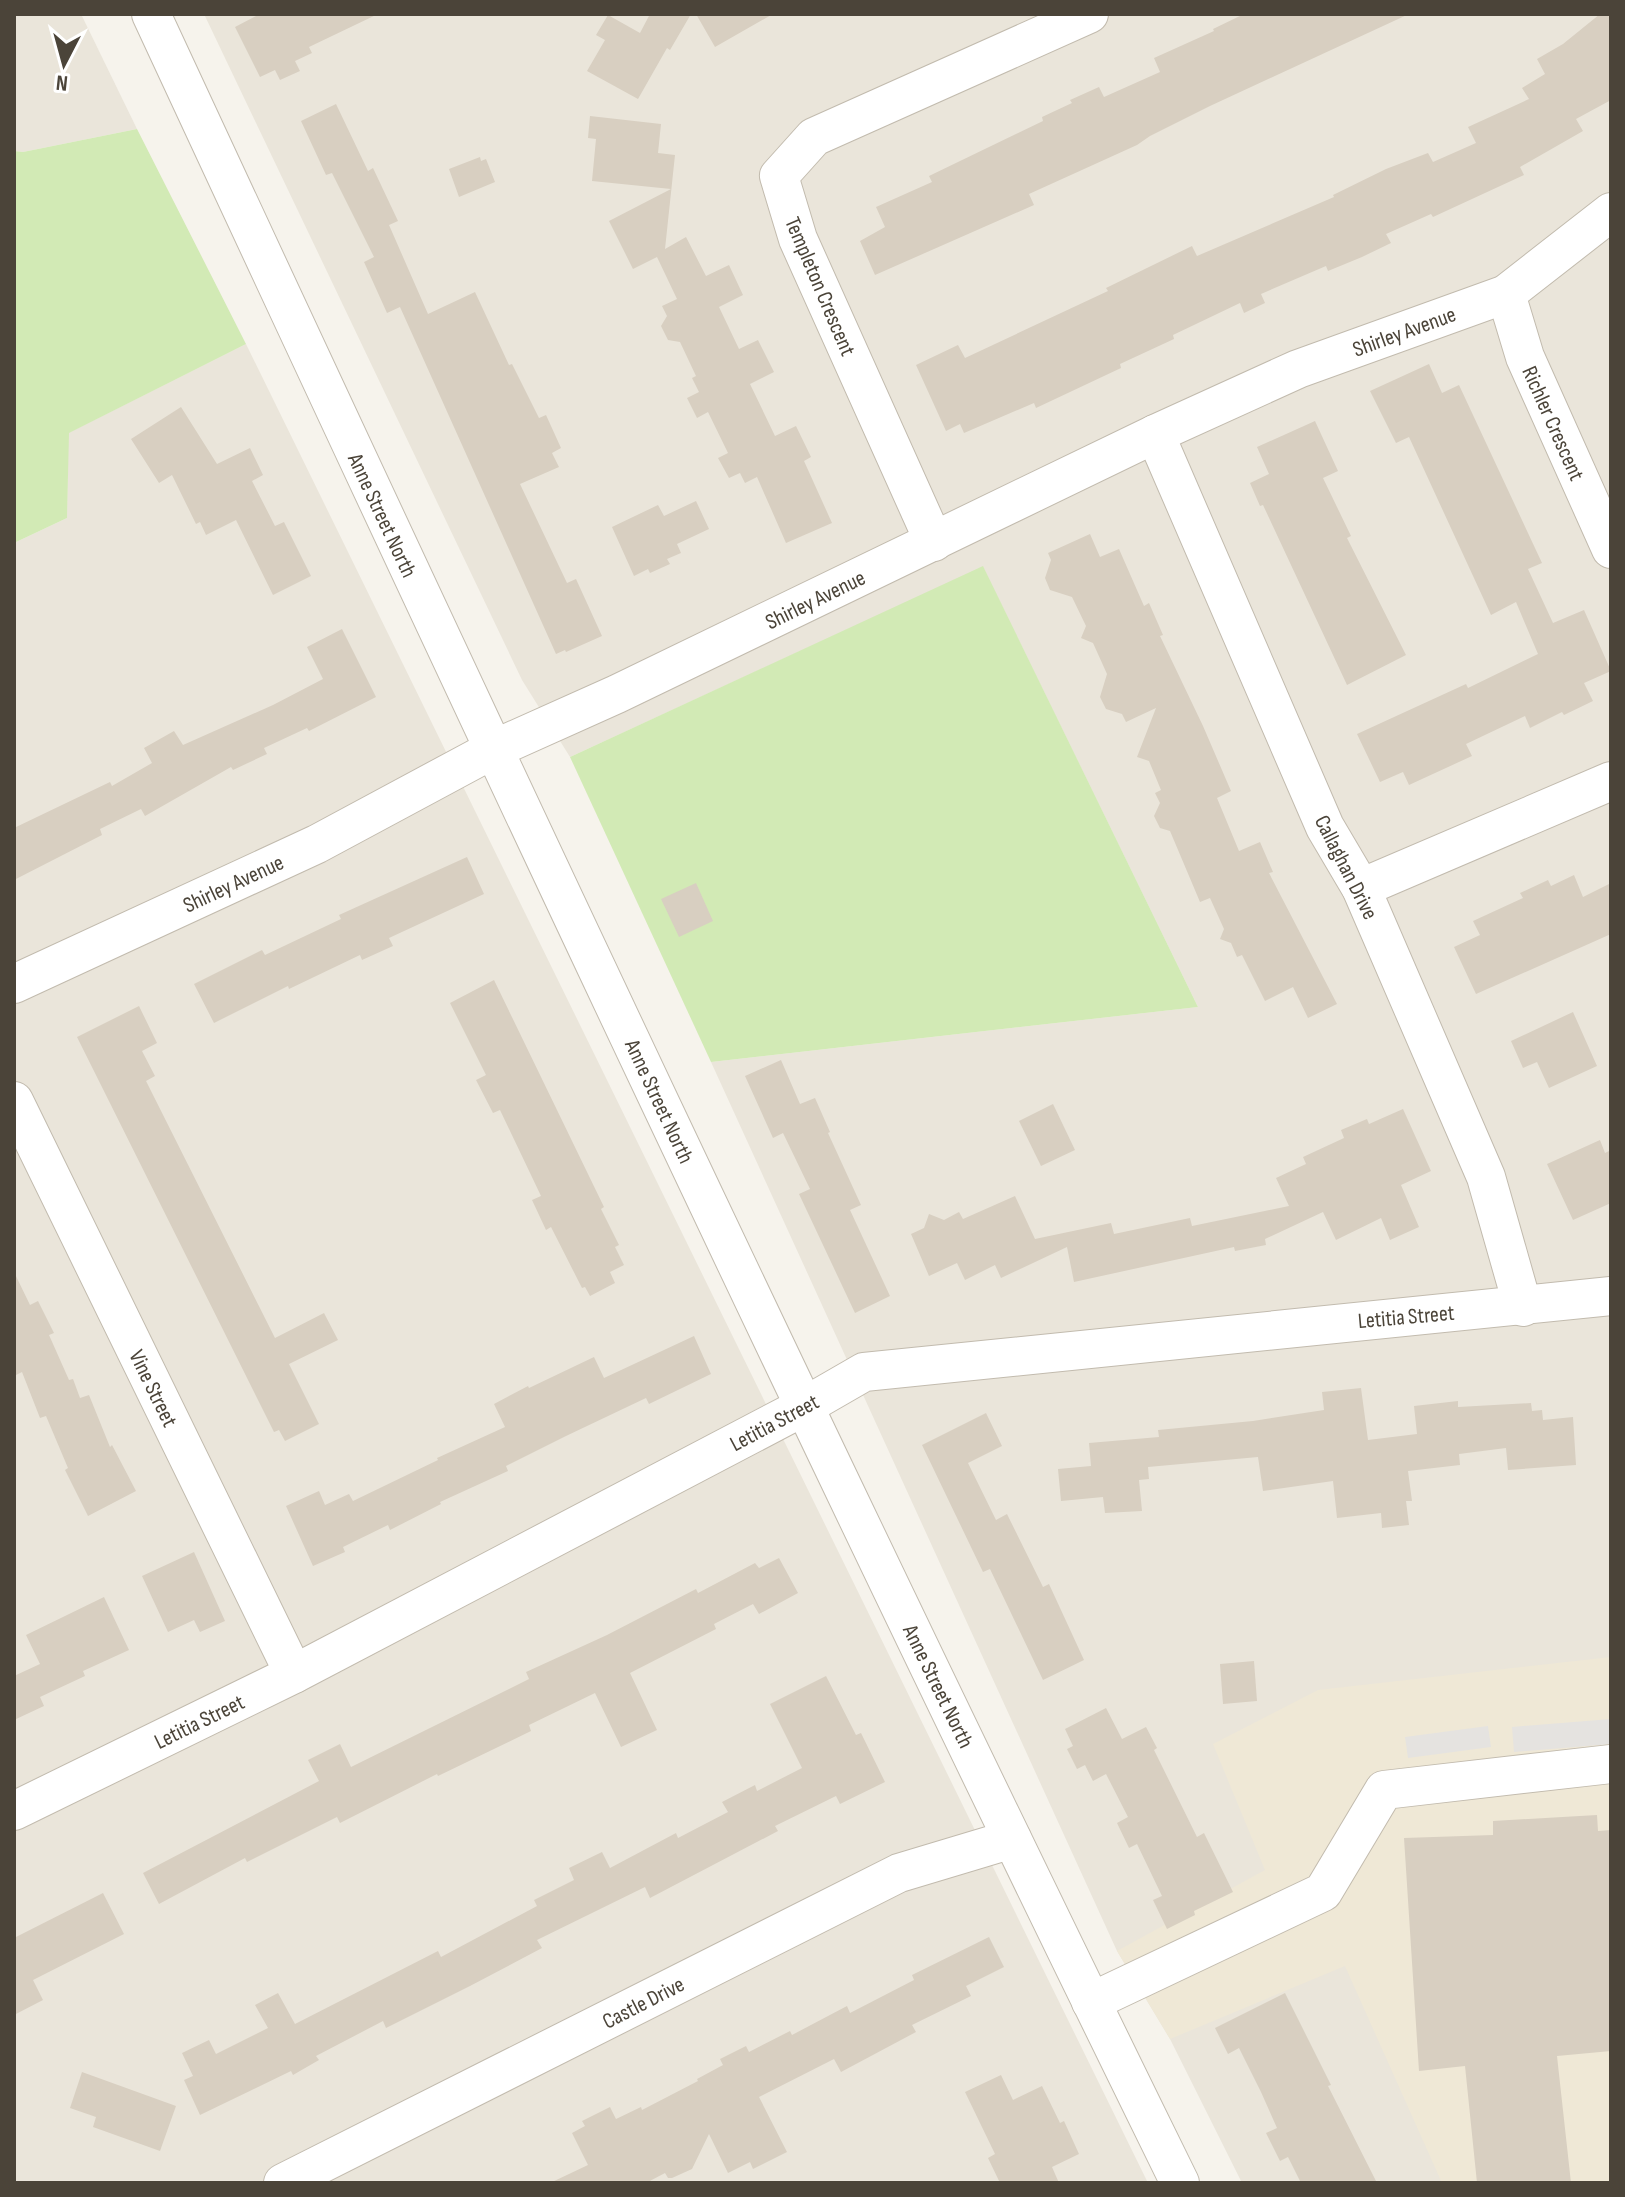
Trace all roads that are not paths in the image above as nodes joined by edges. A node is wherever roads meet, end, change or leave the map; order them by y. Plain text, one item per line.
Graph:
1 (151, 14) edge
2 (1089, 14) edge
3 (1611, 212) edge
4 (1506, 294) junction
5 (1155, 434) junction
6 (934, 542) junction
7 (1611, 549) edge
8 (492, 750) junction
9 (1611, 781) edge
10 (1361, 888) junction
11 (14, 984) edge
12 (14, 1101) edge
13 (1611, 1296) edge
14 (1523, 1307) junction
15 (805, 1406) junction
16 (294, 1674) junction
17 (1611, 1764) edge
18 (14, 1811) edge
19 (1012, 1839) junction
20 (1091, 2002) junction
21 (283, 2183) edge
22 (1180, 2183) edge

1 - 8 street, Anne Street North
2 - 6 street, Templeton Crescent
3 - 4 street, Shirley Avenue
4 - 5 street, Shirley Avenue
4 - 7 street, Richler Crescent
5 - 6 street, Shirley Avenue
5 - 10 street, Callaghan Drive
6 - 8 street, Shirley Avenue
8 - 11 street, Shirley Avenue
8 - 15 street, Anne Street North
9 - 10 street
10 - 14 street, Callaghan Drive
12 - 16 street, Vine Street
13 - 14 street, Letitia Street
14 - 15 street, Letitia Street
15 - 16 street, Letitia Street
15 - 19 street, Anne Street North
16 - 18 street, Letitia Street
17 - 20 street
19 - 20 street, Anne Street North
19 - 21 street, Castle Drive
20 - 22 street, Anne Street North

